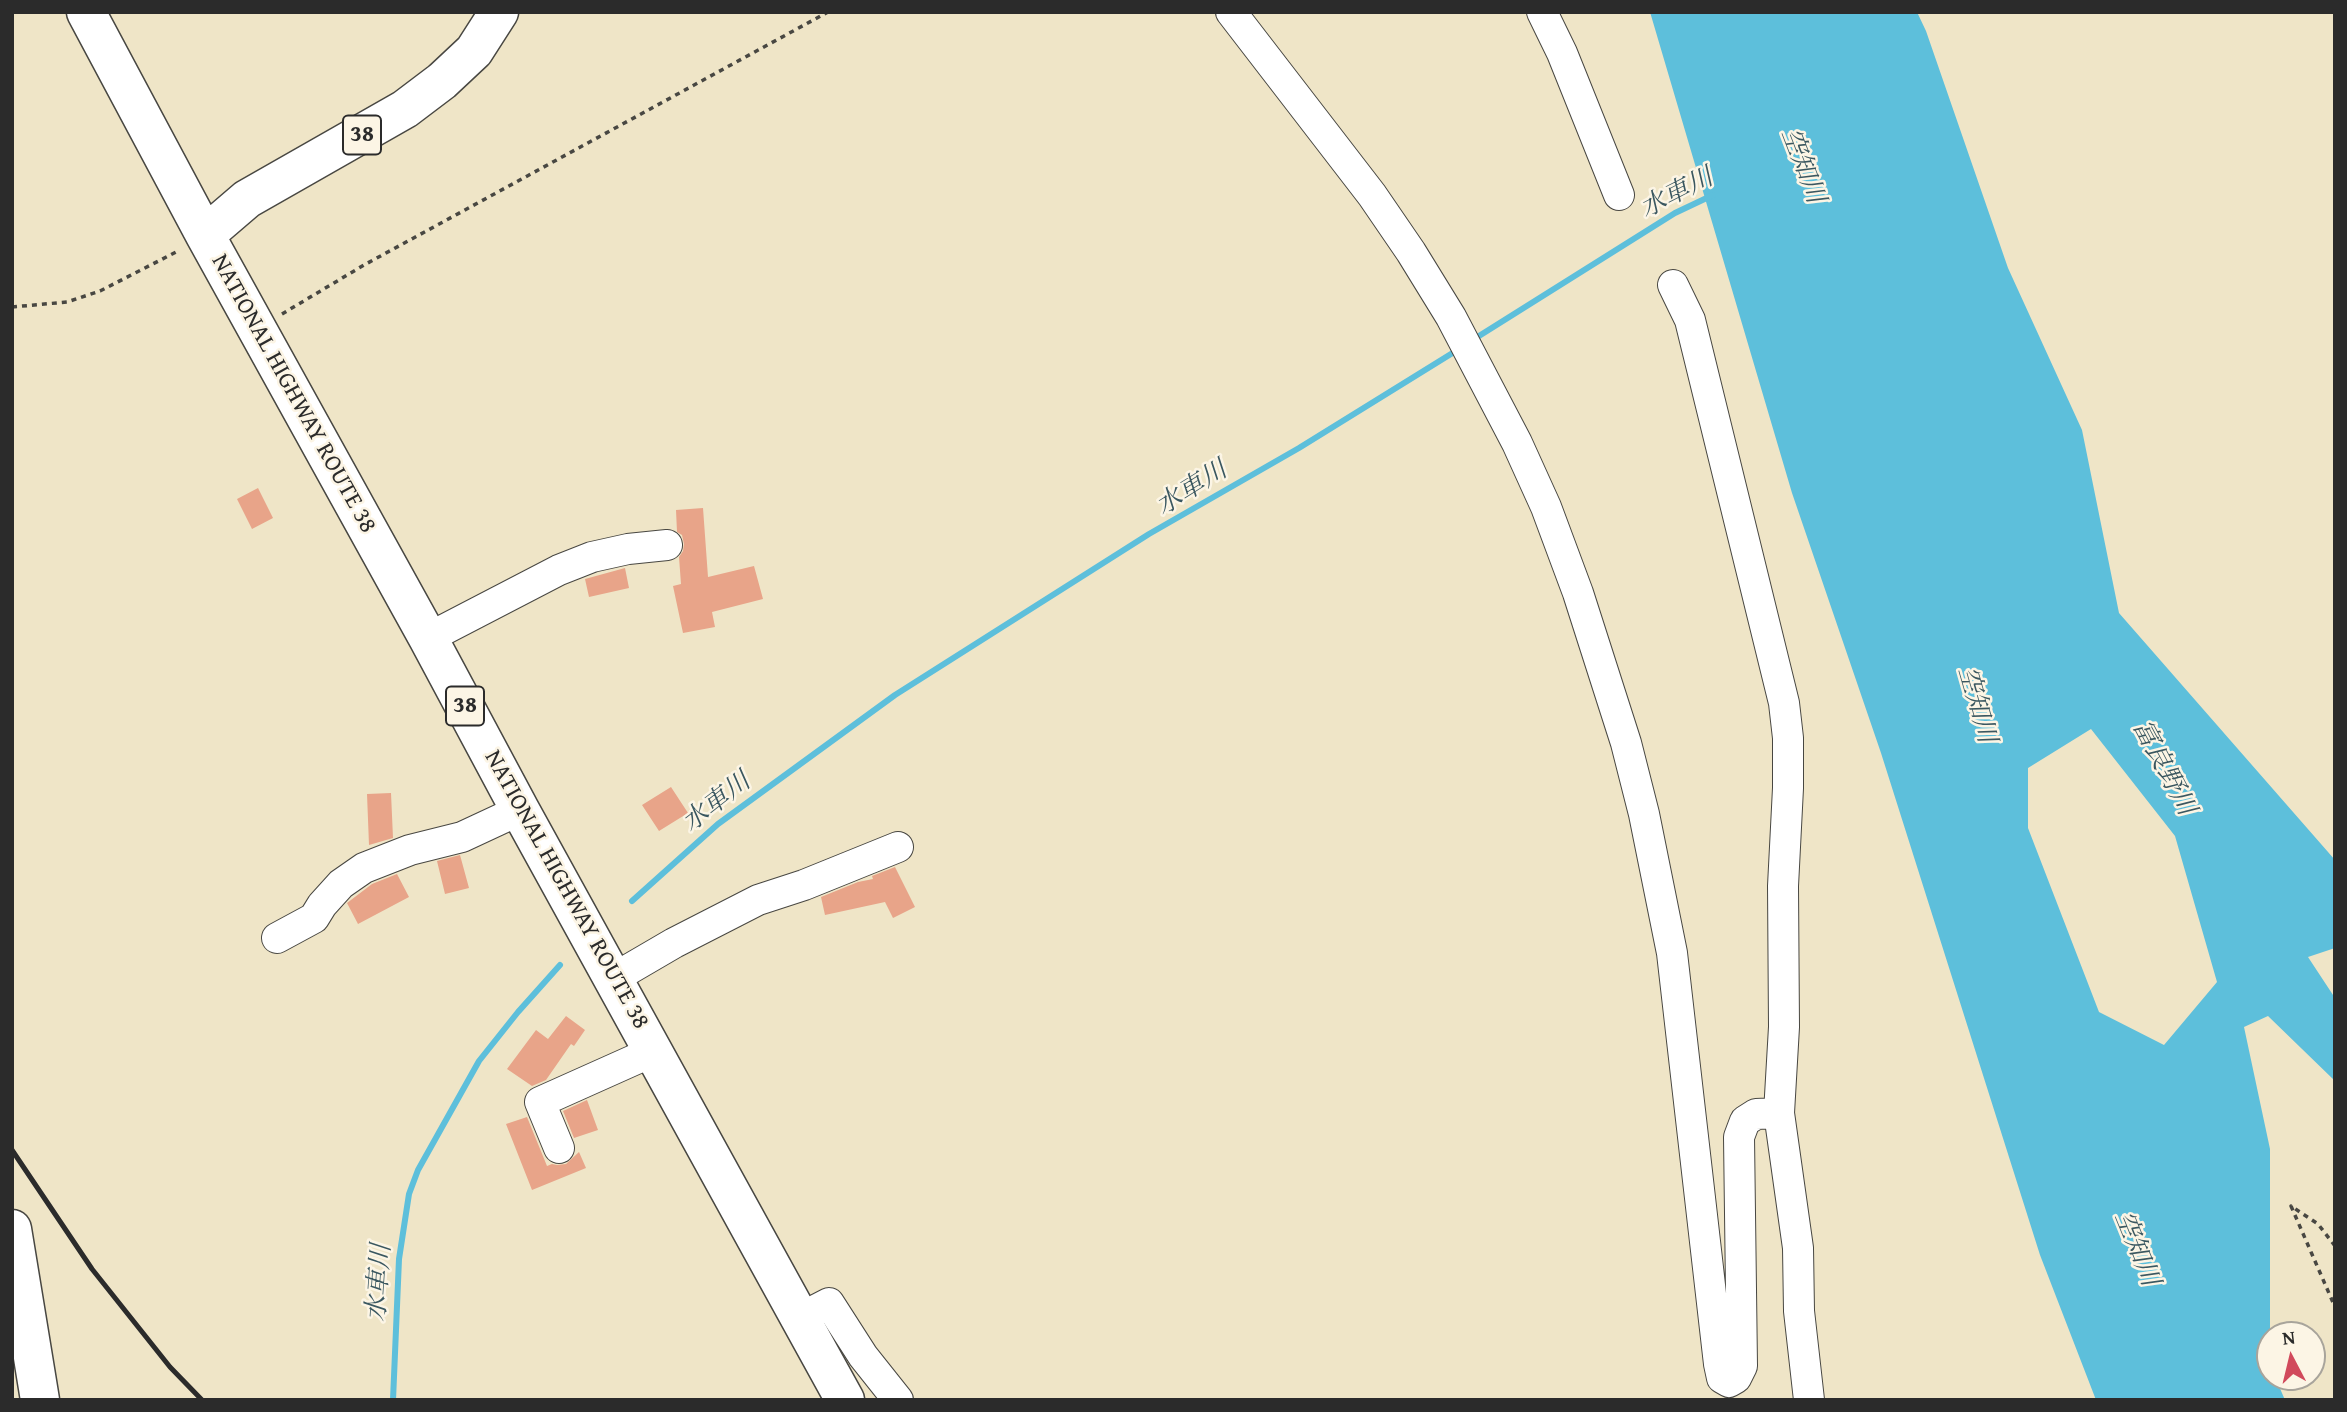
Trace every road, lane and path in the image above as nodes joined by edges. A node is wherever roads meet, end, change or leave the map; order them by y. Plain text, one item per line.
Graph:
1 (86, 12) edge
2 (499, 12) edge
3 (828, 12) edge
4 (1542, 12) edge
5 (1239, 16) edge
6 (1619, 195) dead end
7 (205, 235) junction
8 (1673, 285) dead end
9 (12, 307) edge
10 (256, 328) junction
11 (667, 545) dead end
12 (428, 638) junction
13 (520, 810) junction
14 (898, 847) dead end
15 (277, 938) dead end
16 (614, 978) junction
17 (654, 1051) junction
18 (1779, 1113) junction
19 (559, 1148) dead end
20 (12, 1229) edge
21 (2335, 1246) edge
22 (2329, 1290) junction
23 (2335, 1292) edge
24 (2335, 1307) edge
25 (800, 1318) junction
26 (12, 1370) edge
27 (17, 1400) edge
28 (40, 1400) edge
29 (845, 1400) edge
30 (898, 1400) edge
31 (1809, 1400) edge

1 - 7 highway, NATIONAL HIGHWAY ROUTE 38 / 38
2 - 7 highway, 38
3 - 10 path
4 - 6 street
5 - 18 street
7 - 9 path
7 - 10 highway, NATIONAL HIGHWAY ROUTE 38 / 38
8 - 18 street
10 - 12 highway, NATIONAL HIGHWAY ROUTE 38 / 38
11 - 12 street
12 - 13 highway, NATIONAL HIGHWAY ROUTE 38 / 38
13 - 15 street
13 - 16 highway, NATIONAL HIGHWAY ROUTE 38 / 38
14 - 16 street
16 - 17 highway, NATIONAL HIGHWAY ROUTE 38 / 38
17 - 19 street
17 - 25 highway, NATIONAL HIGHWAY ROUTE 38 / 38
18 - 31 street
20 - 28 highway
21 - 22 path
22 - 23 path
22 - 24 path
25 - 29 highway, NATIONAL HIGHWAY ROUTE 38 / 38
25 - 30 street
26 - 27 highway

